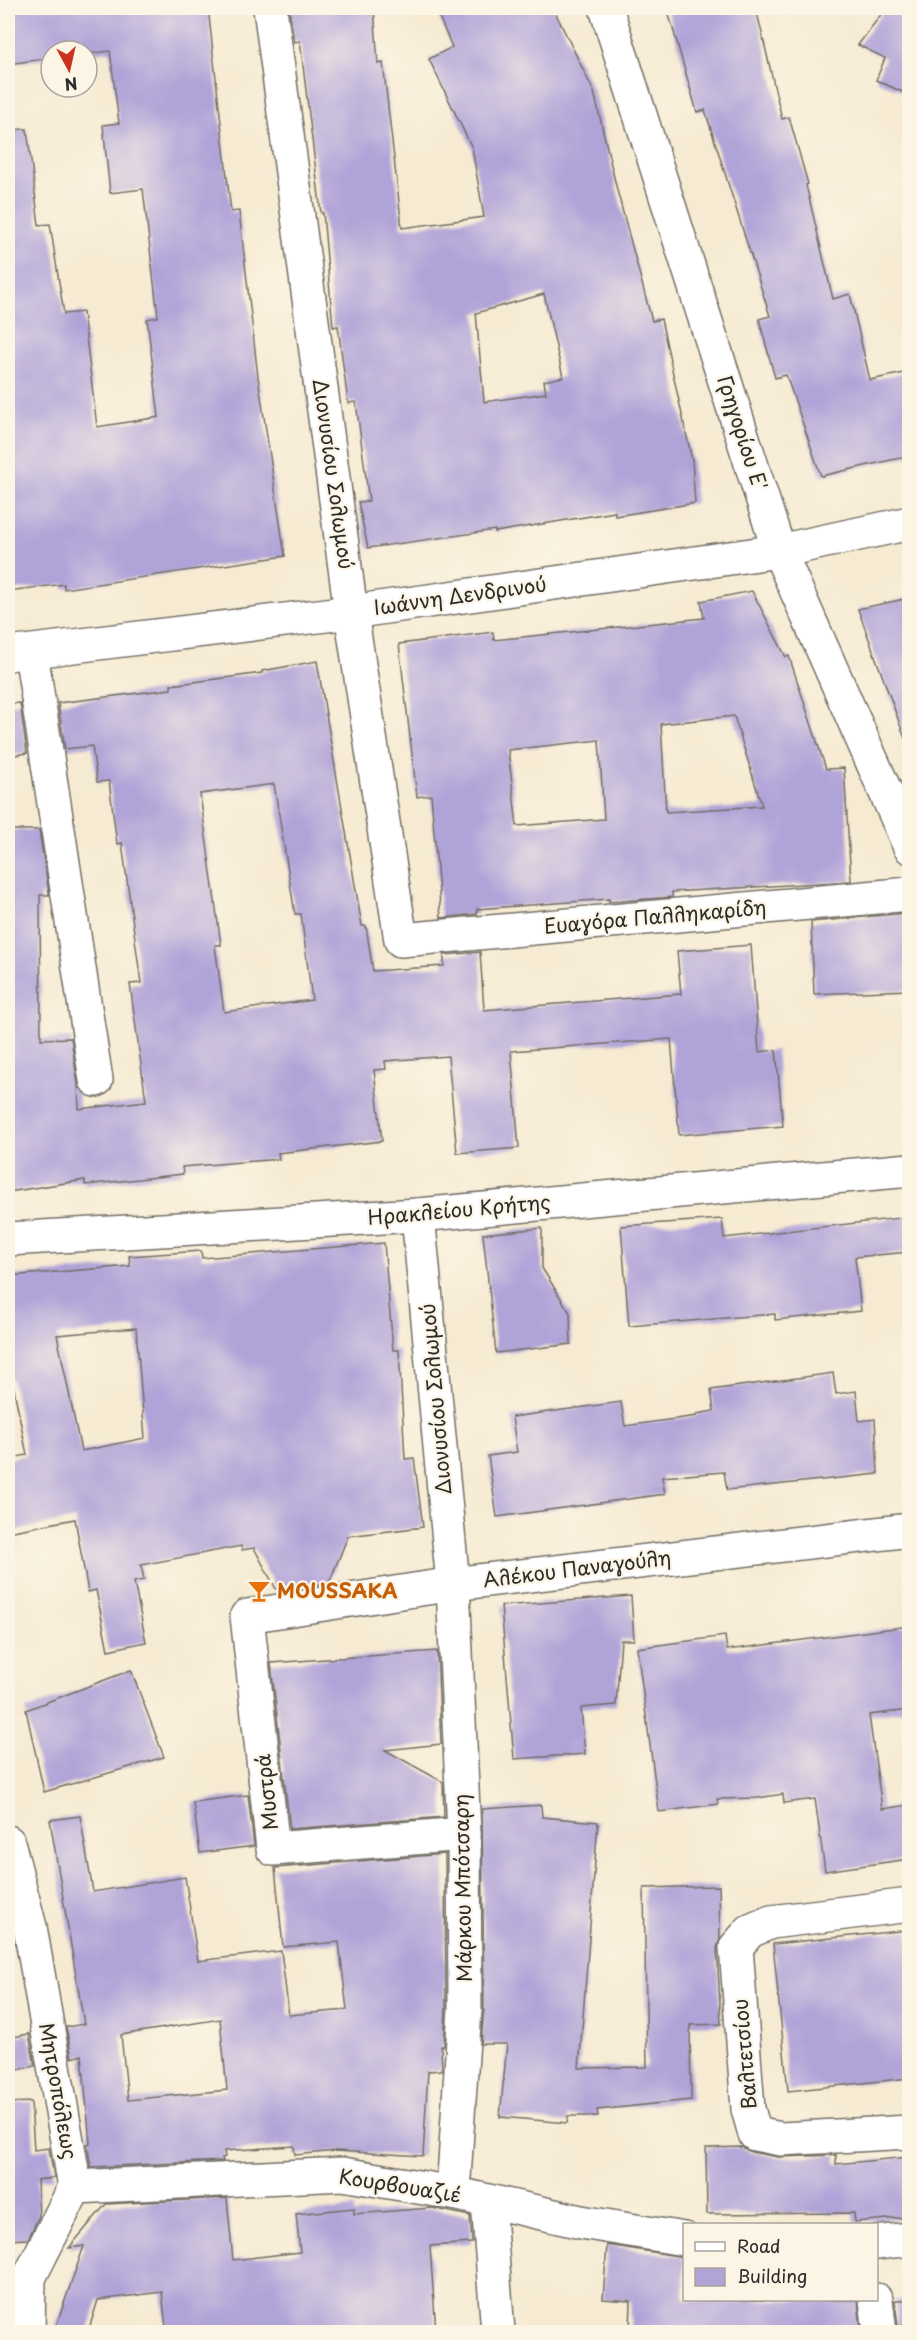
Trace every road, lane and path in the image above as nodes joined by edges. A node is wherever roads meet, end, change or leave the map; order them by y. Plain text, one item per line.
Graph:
1 (270, 8) edge
2 (606, 8) edge
3 (909, 523) edge
4 (779, 551) junction
5 (351, 612) junction
6 (19, 653) edge
7 (909, 847) edge
8 (909, 894) edge
9 (401, 940) joint
10 (96, 1080) dead end
11 (909, 1170) edge
12 (418, 1215) junction
13 (8, 1239) edge
14 (909, 1530) edge
15 (453, 1584) junction
16 (246, 1616) joint
17 (464, 1834) junction
18 (8, 1842) edge
19 (909, 1905) edge
20 (909, 2132) edge
21 (75, 2187) junction
22 (453, 2193) junction
23 (488, 2202) junction
24 (683, 2239) edge
25 (909, 2239) edge
26 (878, 2243) edge
27 (18, 2278) edge
28 (876, 2301) edge
29 (28, 2332) edge
30 (498, 2332) edge
31 (880, 2332) edge

1 - 5 street, Διονυσίου Σολωμού
2 - 4 street, Γρηγορίου Ε'
3 - 4 street, Ιωάννη Δενδρινού
4 - 5 street, Ιωάννη Δενδρινού
4 - 7 street, Γρηγορίου Ε'
5 - 6 street, Ιωάννη Δενδρινού
5 - 9 street, Διονυσίου Σολωμού
6 - 10 street
8 - 9 street, Ευαγόρα Παλληκαρίδη
11 - 12 street, Ηρακλείου Κρήτης
12 - 13 street, Ηρακλείου Κρήτης
12 - 15 street, Διονυσίου Σολωμού
14 - 15 street, Αλέκου Παναγούλη
15 - 16 street, Αλέκου Παναγούλη
15 - 17 street, Μάρκου Μπότσαρη
16 - 17 street, Μυστρά
17 - 22 street, Μάρκου Μπότσαρη
18 - 21 street, Μητροπόλεως
19 - 20 street, Βαλτετσίου
21 - 22 street, Κουρβουαζιέ
21 - 27 street, Μητροπόλεως
22 - 23 street, Κουρβουαζιέ
23 - 24 street, Κουρβουαζιέ
23 - 30 street
25 - 26 street
27 - 29 street, Μητροπόλεως
28 - 31 street

